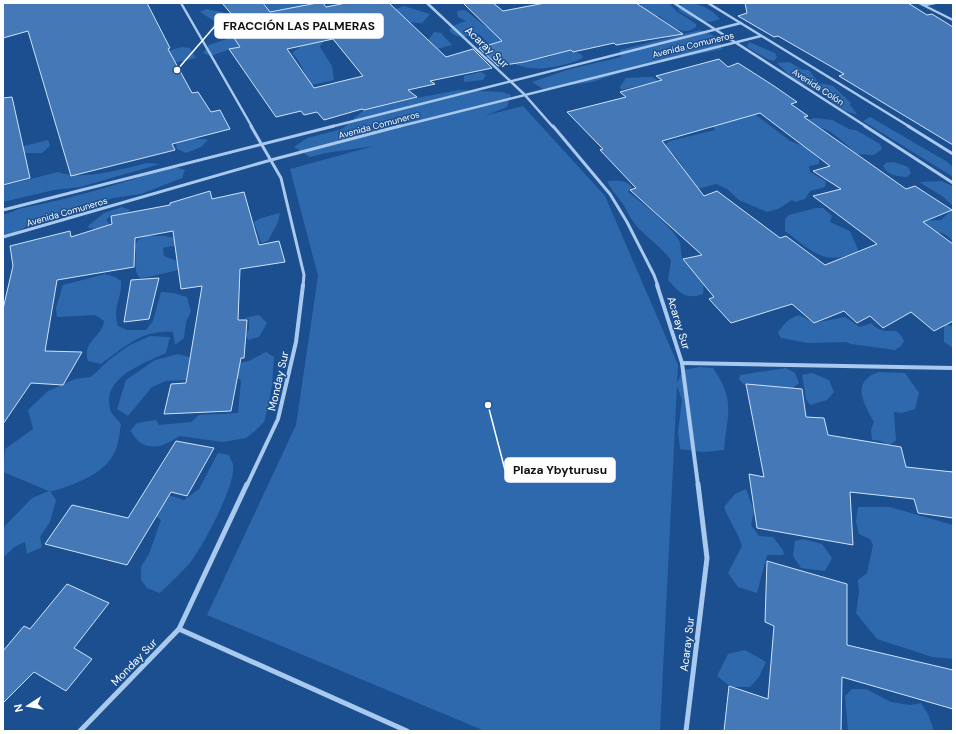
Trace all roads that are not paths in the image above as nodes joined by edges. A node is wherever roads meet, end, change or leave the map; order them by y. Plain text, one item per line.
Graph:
1 (180, 3) edge
2 (427, 3) edge
3 (674, 3) edge
4 (708, 3) edge
5 (919, 3) edge
6 (935, 3) edge
7 (924, 6) junction
8 (953, 20) edge
9 (741, 23) junction
10 (716, 30) junction
11 (761, 36) junction
12 (736, 42) junction
13 (510, 80) junction
14 (524, 94) junction
15 (262, 146) junction
16 (953, 154) edge
17 (271, 160) junction
18 (953, 183) edge
19 (3, 210) edge
20 (3, 237) edge
21 (682, 364) junction
22 (953, 368) edge
23 (179, 629) junction
24 (80, 731) edge
25 (407, 731) edge
26 (686, 731) edge

1 - 15 street, Monday Sur
2 - 13 street, Acaray Sur
3 - 10 street, Avenida Colón
4 - 9 street, Avenida Colón
5 - 7 street
6 - 7 street
7 - 8 street
9 - 10 street, Avenida Comuneros
9 - 11 street, Avenida Colón
10 - 12 street, Avenida Colón
10 - 13 street, Avenida Comuneros
11 - 12 street, Avenida Comuneros
11 - 16 street, Avenida Colón
12 - 14 street, Avenida Comuneros
12 - 18 street, Avenida Colón
13 - 14 street, Acaray Sur
13 - 15 street, Avenida Comuneros
14 - 17 street, Avenida Comuneros
14 - 21 street, Acaray Sur
15 - 17 street, Monday Sur
15 - 19 street, Avenida Comuneros
17 - 20 street, Avenida Comuneros
17 - 23 street, Monday Sur
21 - 22 street
21 - 26 street, Acaray Sur
23 - 24 street, Monday Sur
23 - 25 street

